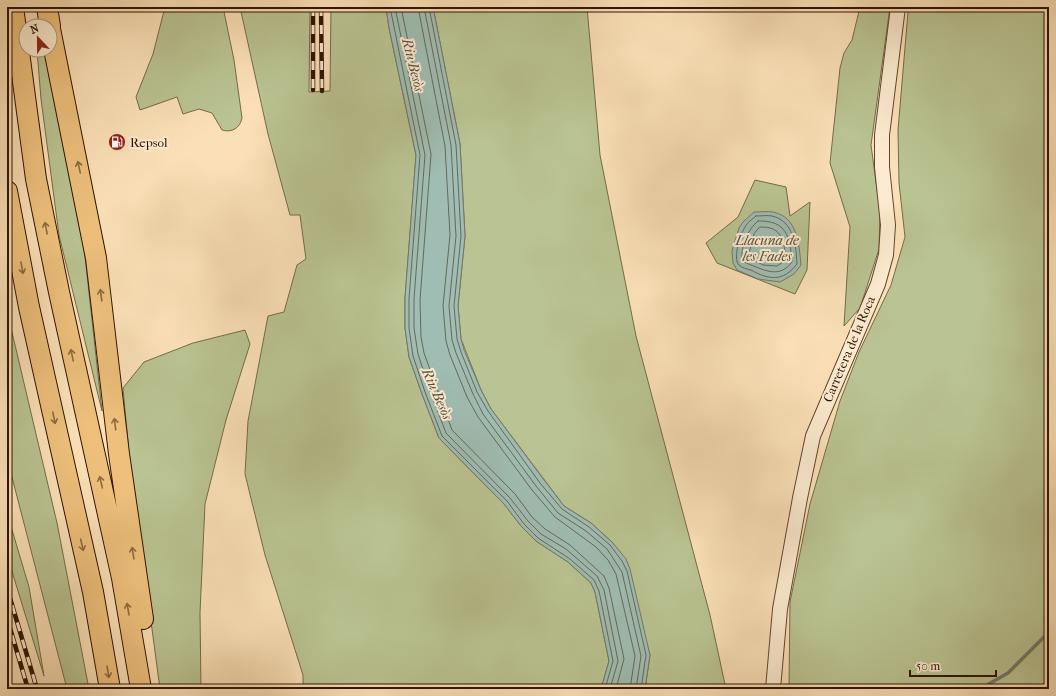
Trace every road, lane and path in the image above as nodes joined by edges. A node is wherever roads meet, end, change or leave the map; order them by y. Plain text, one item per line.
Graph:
1 (13, 7) edge
2 (47, 7) edge
3 (898, 7) edge
4 (49, 18) edge
5 (56, 58) edge
6 (7, 191) edge
7 (7, 208) edge
8 (14, 229) junction
9 (110, 689) edge
10 (141, 689) edge
11 (148, 689) edge
12 (773, 689) edge

10 -> 1 highway
2 - 4 highway
3 - 12 street, Carretera de la Roca
11 -> 5 highway
6 - 8 highway
7 - 8 highway
8 -> 9 highway

